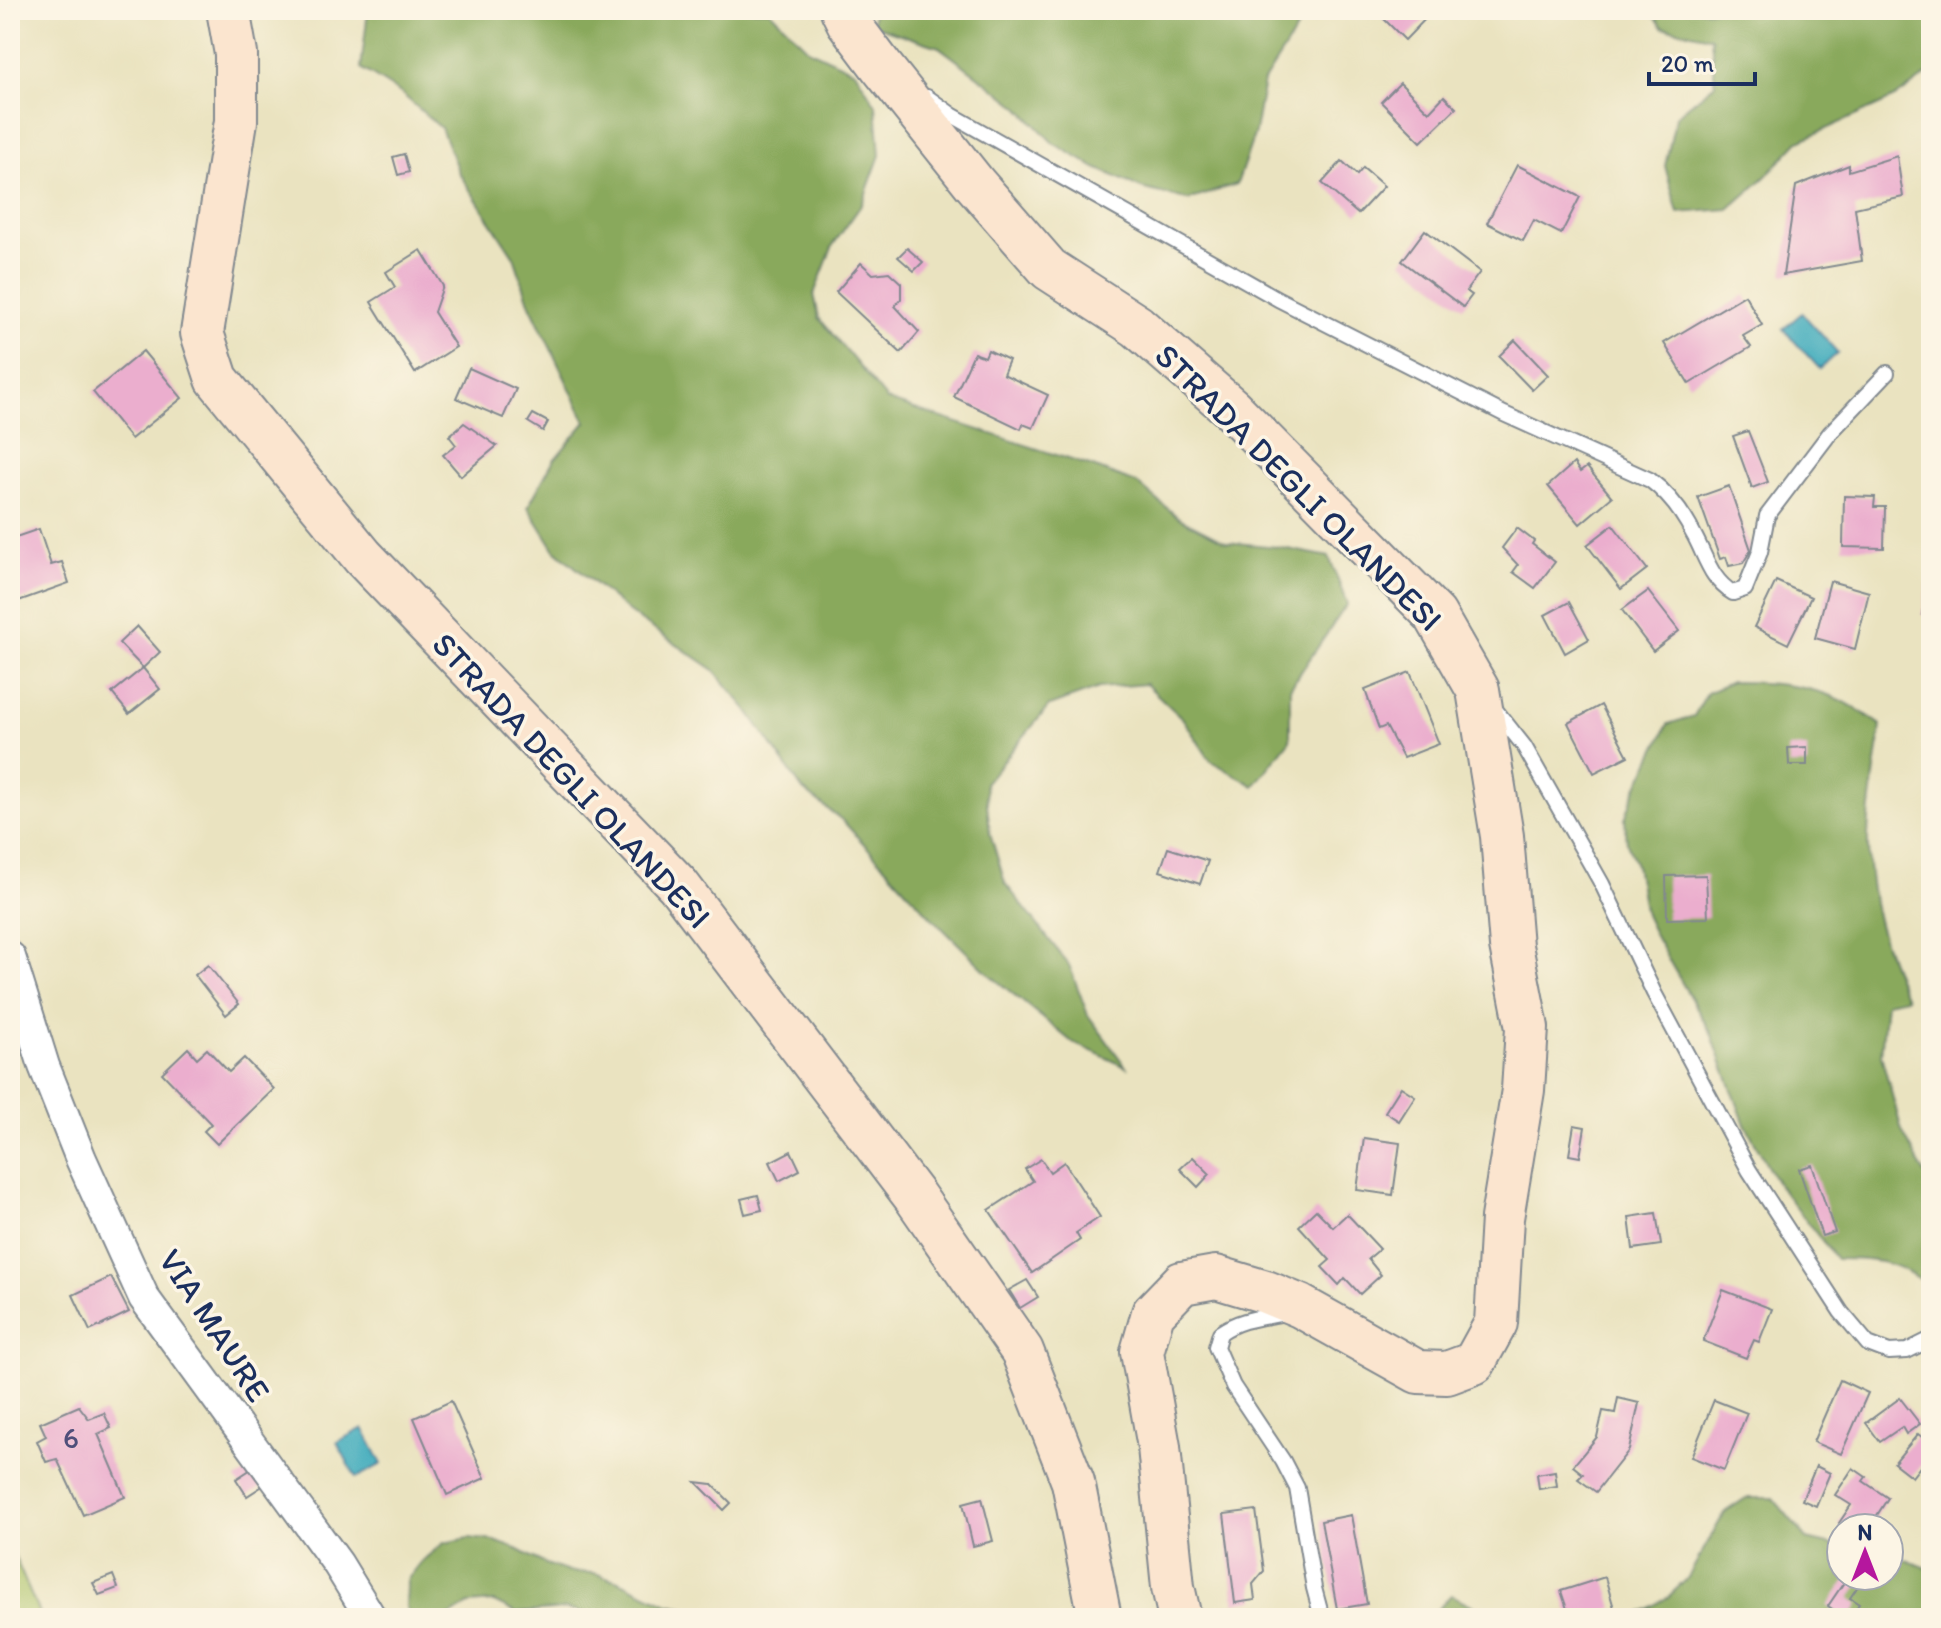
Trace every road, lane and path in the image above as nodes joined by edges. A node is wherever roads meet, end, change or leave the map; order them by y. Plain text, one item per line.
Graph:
1 (228, 10) edge
2 (842, 10) edge
3 (881, 66) junction
4 (1887, 373) dead end
5 (1478, 690) junction
6 (10, 957) edge
7 (1300, 1306) junction
8 (1927, 1341) dead end
9 (371, 1618) edge
10 (1100, 1618) edge
11 (1180, 1618) edge
12 (1322, 1618) edge

1 - 10 main road, STRADA DEGLI OLANDESI
2 - 3 main road, STRADA DEGLI OLANDESI
3 - 4 lane
3 - 5 main road, STRADA DEGLI OLANDESI
5 - 7 main road, STRADA DEGLI OLANDESI
5 - 8 lane
6 - 9 street, VIA MAURE
7 - 11 main road, STRADA DEGLI OLANDESI
7 - 12 lane

